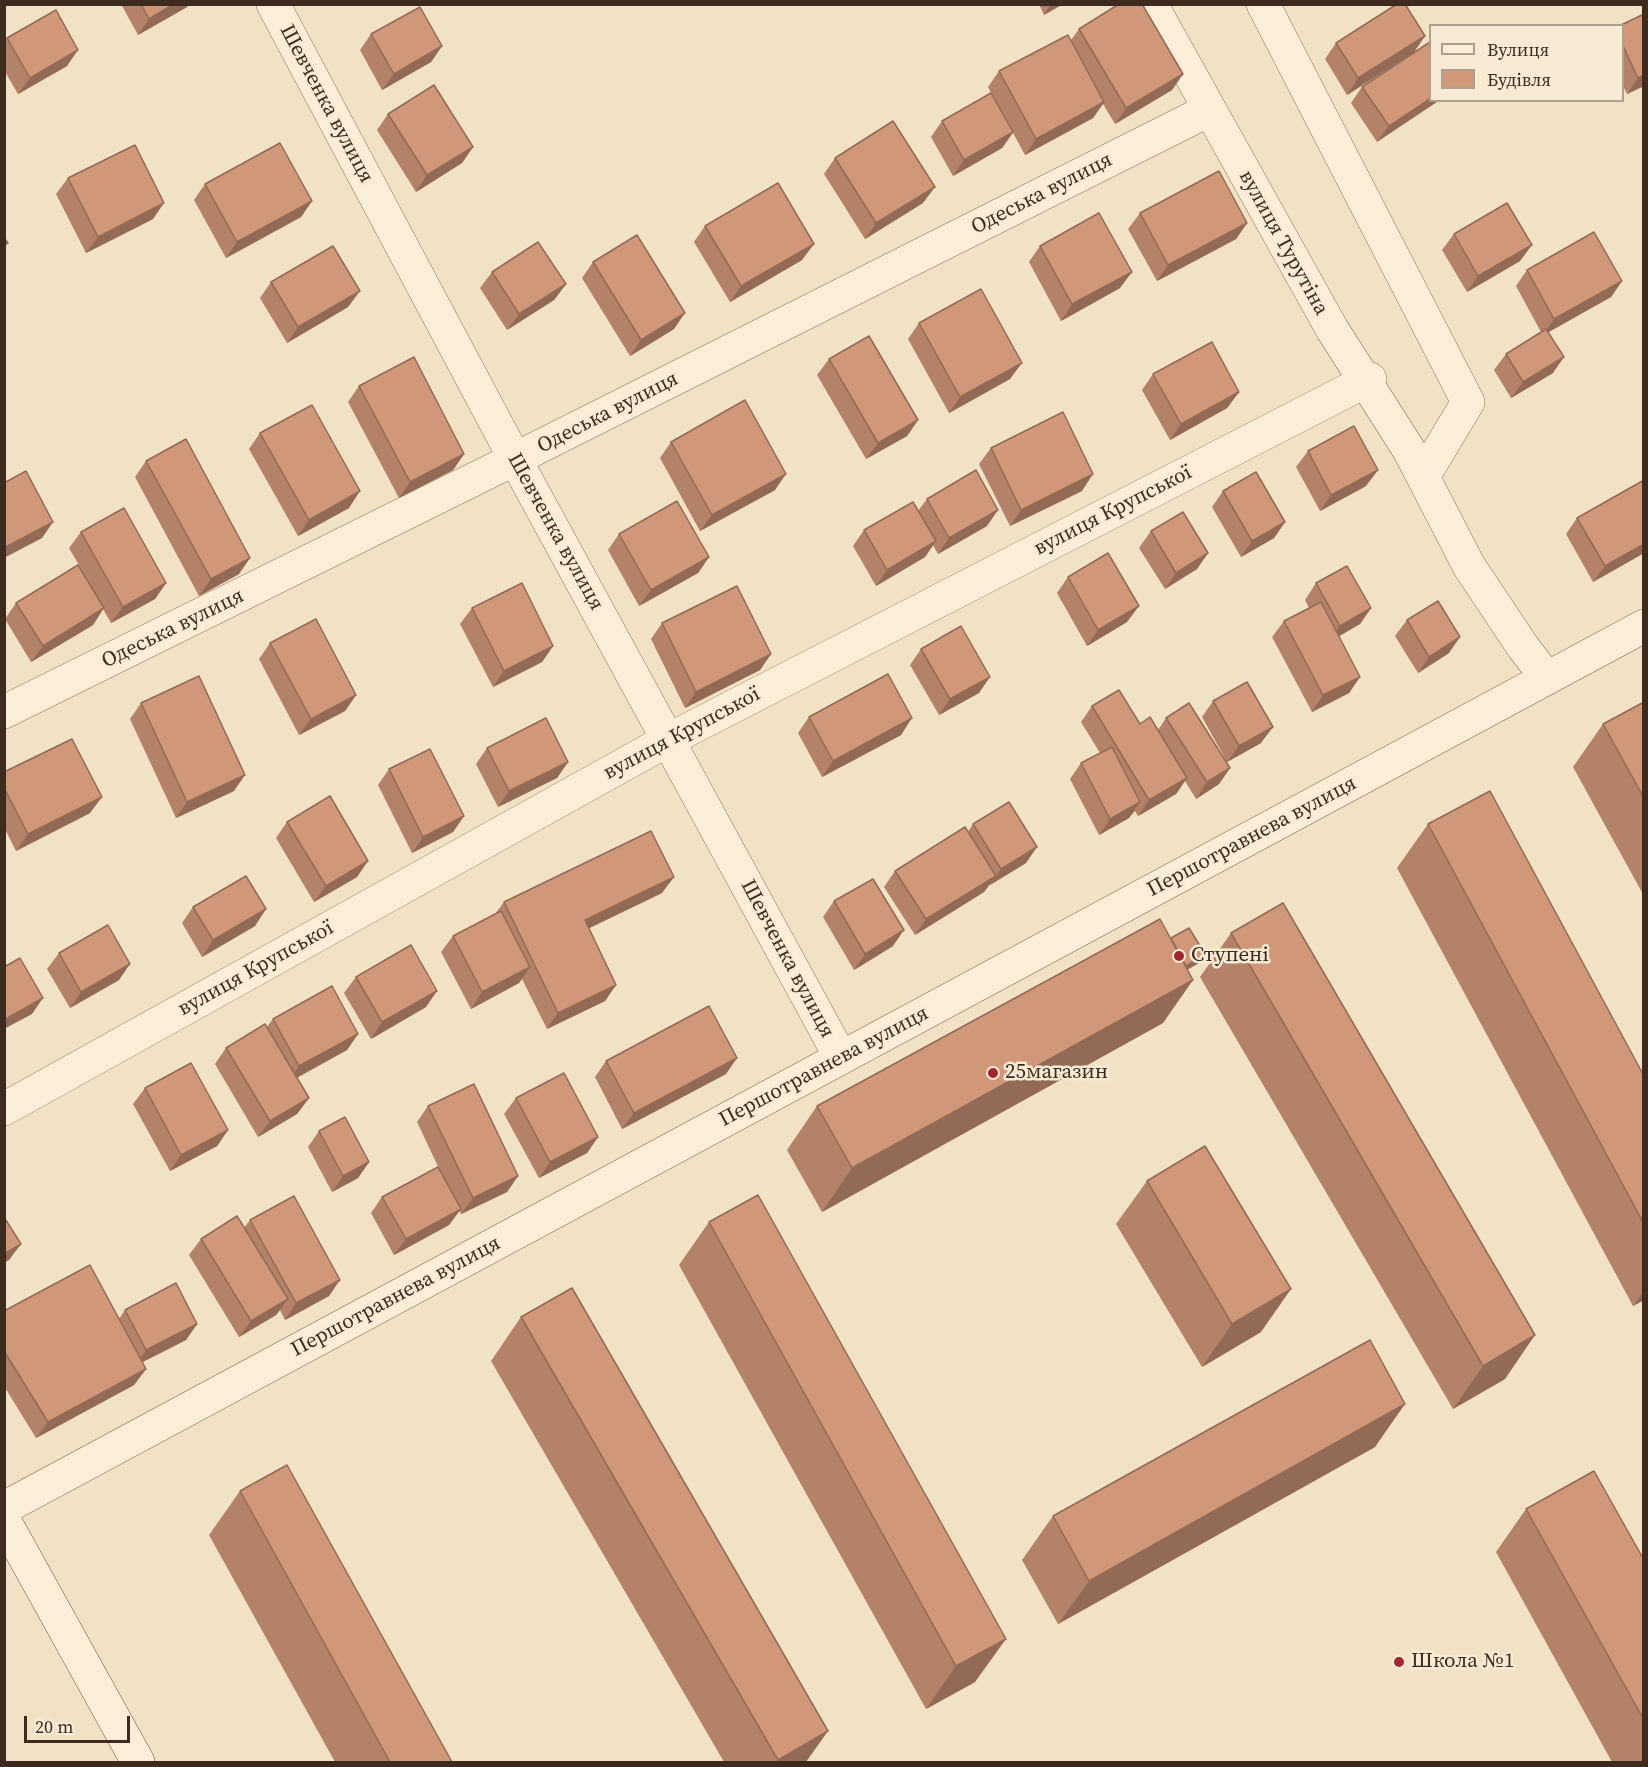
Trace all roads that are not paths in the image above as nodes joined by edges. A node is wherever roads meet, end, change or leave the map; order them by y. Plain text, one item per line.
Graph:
1 (273, 4) edge
2 (1150, 4) edge
3 (1263, 4) edge
4 (1209, 110) junction
5 (1367, 380) junction
6 (515, 459) junction
7 (1423, 477) junction
8 (1644, 626) edge
9 (1547, 678) junction
10 (4, 712) edge
11 (668, 740) junction
12 (841, 1058) junction
13 (4, 1109) edge
14 (4, 1508) edge
15 (4, 1520) edge
16 (138, 1762) edge

1 - 6 street, Шевченка вулиця
2 - 4 street, вулиця Турутіна
3 - 7 street
4 - 5 street, вулиця Турутіна
4 - 6 street, Одеська вулиця
5 - 7 street, вулиця Турутіна
5 - 11 street, вулиця Крупської
6 - 10 street, Одеська вулиця
6 - 11 street, Шевченка вулиця
7 - 9 street, вулиця Турутіна
8 - 9 street, Першотравнева вулиця
9 - 12 street, Першотравнева вулиця
11 - 12 street, Шевченка вулиця
11 - 13 street, вулиця Крупської
12 - 14 street, Першотравнева вулиця
15 - 16 street

